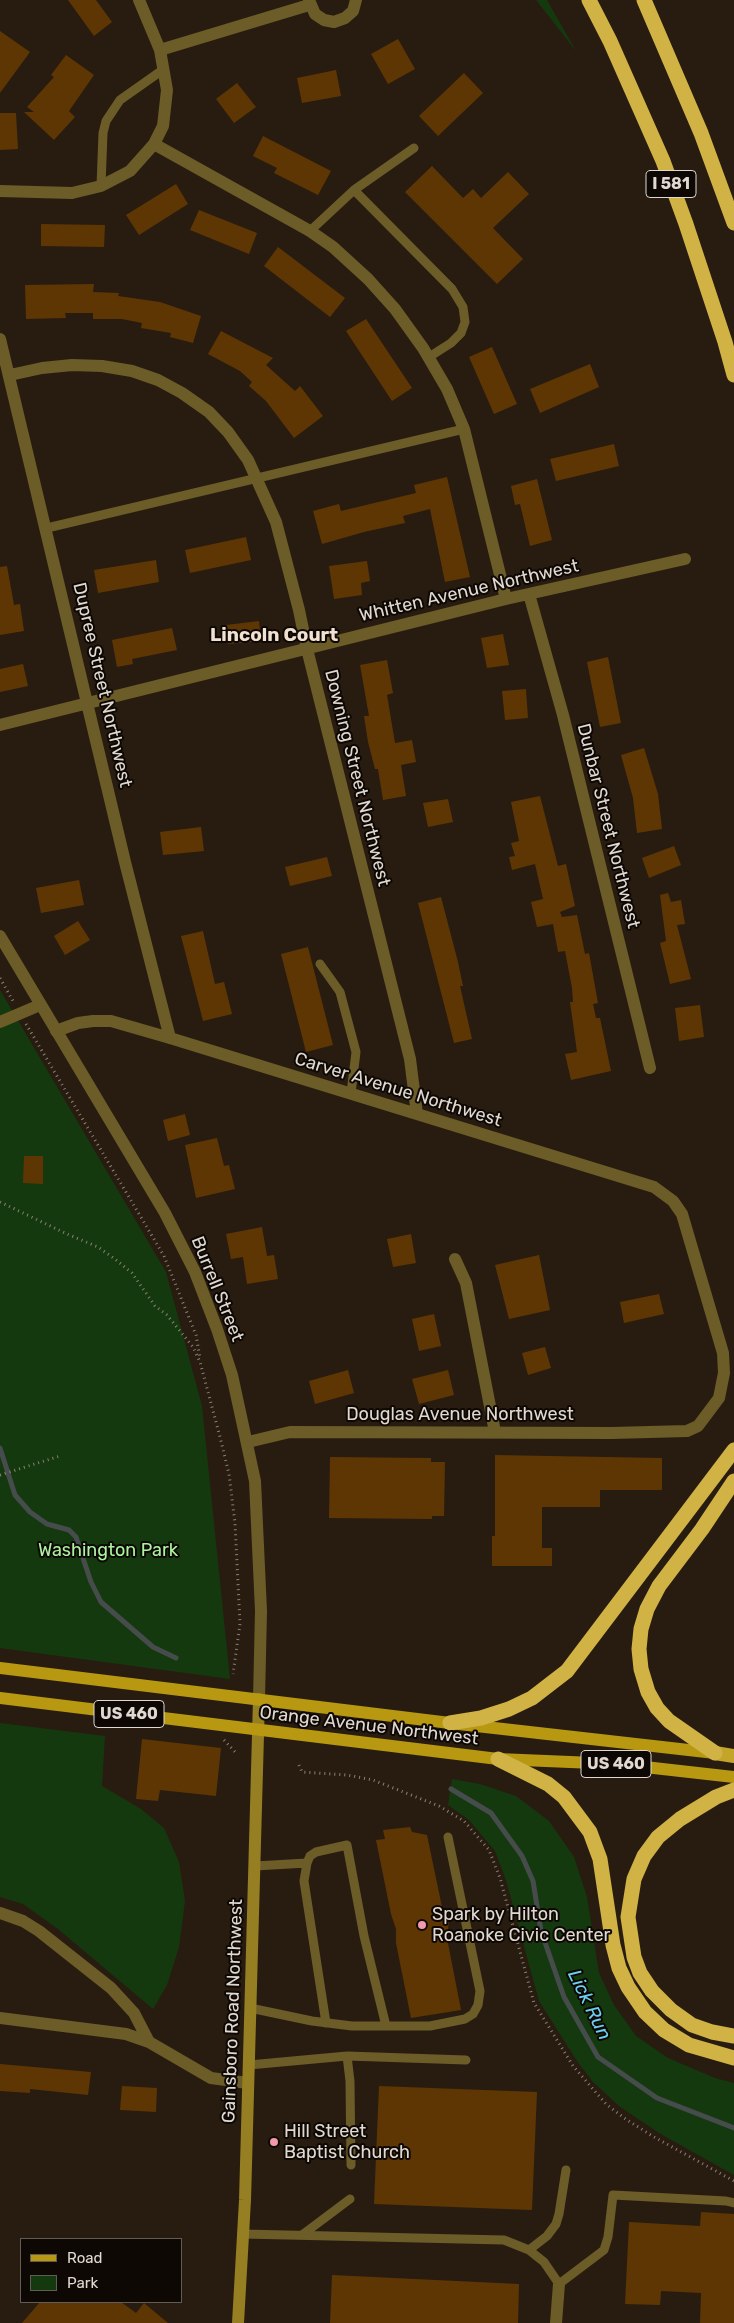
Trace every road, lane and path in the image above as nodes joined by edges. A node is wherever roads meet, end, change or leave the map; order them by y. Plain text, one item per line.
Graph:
1 (139, 0) edge
2 (356, 0) edge
3 (589, 0) edge
4 (644, 0) edge
5 (309, 2) edge
6 (160, 50) junction
7 (164, 69) junction
8 (154, 144) junction
9 (414, 148) dead end
10 (101, 186) junction
11 (0, 190) edge
12 (354, 190) junction
13 (734, 223) edge
14 (310, 231) junction
15 (0, 339) edge
16 (429, 357) junction
17 (734, 375) edge
18 (5, 377) edge
19 (464, 429) junction
20 (257, 477) junction
21 (47, 528) junction
22 (685, 559) dead end
23 (530, 594) junction
24 (506, 599) junction
25 (307, 649) junction
26 (88, 703) junction
27 (0, 725) edge
28 (0, 936) edge
29 (320, 964) dead end
30 (0, 978) edge
31 (40, 1005) junction
32 (20, 1015) junction
33 (0, 1022) edge
34 (56, 1031) junction
35 (170, 1038) junction
36 (650, 1068) dead end
37 (351, 1093) junction
38 (417, 1114) junction
39 (0, 1202) edge
40 (455, 1259) dead end
41 (200, 1362) junction
42 (674, 1431) joint
43 (495, 1432) junction
44 (248, 1442) junction
45 (734, 1450) edge
46 (60, 1456) dead end
47 (0, 1475) edge
48 (734, 1481) edge
49 (0, 1668) edge
50 (233, 1674) dead end
51 (0, 1698) edge
52 (259, 1699) junction
53 (450, 1724) junction
54 (259, 1730) junction
55 (224, 1740) dead end
56 (237, 1754) dead end
57 (715, 1754) junction
58 (734, 1756) edge
59 (498, 1760) junction
60 (299, 1765) dead end
61 (734, 1777) edge
62 (734, 1790) edge
63 (448, 1837) dead end
64 (307, 1863) junction
65 (255, 1866) junction
66 (0, 1913) edge
67 (250, 2008) junction
68 (0, 2018) edge
69 (326, 2023) junction
70 (386, 2026) junction
71 (734, 2036) edge
72 (149, 2042) junction
73 (346, 2056) junction
74 (734, 2058) edge
75 (466, 2060) dead end
76 (249, 2065) junction
77 (248, 2083) junction
78 (351, 2165) dead end
79 (566, 2170) dead end
80 (734, 2181) edge
81 (350, 2199) dead end
82 (734, 2204) edge
83 (243, 2234) junction
84 (302, 2235) junction
85 (530, 2250) junction
86 (559, 2284) junction
87 (238, 2323) edge
88 (556, 2323) edge

1 - 6 street
2 - 5 street
3 - 17 highway, I 581
4 - 13 highway, I 581
5 - 6 street
6 - 7 street
7 - 8 street
7 - 10 lane
8 - 10 street
8 - 14 street
9 - 12 lane
10 - 11 street
12 - 14 lane
12 - 16 lane
14 - 16 street
15 - 18 street, Dupree Street Northwest
16 - 19 street
18 - 20 street, Downing Street Northwest
18 - 21 street, Dupree Street Northwest
19 - 20 lane
19 - 24 street
20 - 21 lane
20 - 25 street, Downing Street Northwest
21 - 26 street, Dupree Street Northwest
22 - 23 street, Whitten Avenue Northwest
23 - 24 street, Whitten Avenue Northwest
23 - 36 street, Dunbar Street Northwest
24 - 25 street, Whitten Avenue Northwest
25 - 26 street, Whitten Avenue Northwest
25 - 38 street, Downing Street Northwest
26 - 27 street, Whitten Avenue Northwest
26 - 35 street, Dupree Street Northwest
28 - 31 street, Burrell Street
29 - 37 lane
30 - 32 path
31 - 32 street
31 - 34 street, Burrell Street
32 - 33 street
32 - 41 path
34 - 35 street, Carver Avenue Northwest
34 - 44 street, Burrell Street
35 - 37 street, Carver Avenue Northwest
37 - 38 street, Carver Avenue Northwest
38 - 42 street, Carver Avenue Northwest
39 - 41 path
40 - 43 street
41 - 50 path
42 - 43 street, Douglas Avenue Northwest
43 - 44 street, Douglas Avenue Northwest
44 - 52 street, Burrell Street
45 - 53 highway
46 - 47 path
48 - 57 highway
49 - 52 main road, Orange Avenue Northwest / US 460
51 - 54 main road, Orange Avenue Northwest / US 460
52 - 53 main road, Orange Avenue Northwest / US 460
52 - 54 main road, Gainsboro Road Northwest
53 - 57 main road, Orange Avenue Northwest / US 460
54 - 59 main road, Orange Avenue Northwest / US 460
54 - 65 main road, Gainsboro Road Northwest
55 - 56 path
57 - 58 highway, US 460
59 - 61 main road, Orange Avenue Northwest / US 460
59 - 74 highway
60 - 80 path
62 - 71 highway
63 - 70 lane
64 - 65 lane
64 - 69 lane
64 - 70 lane
65 - 67 main road, Gainsboro Road Northwest
66 - 72 street
67 - 69 lane
67 - 76 main road, Gainsboro Road Northwest
68 - 72 street
69 - 70 lane
72 - 77 street
73 - 75 lane
73 - 76 lane
73 - 78 lane
76 - 77 main road, Gainsboro Road Northwest
77 - 83 main road, Gainsboro Road Northwest
79 - 85 lane
81 - 84 lane
82 - 86 lane
83 - 84 lane
83 - 87 main road, Gainsboro Road Northwest
84 - 85 lane
85 - 86 lane
86 - 88 street

